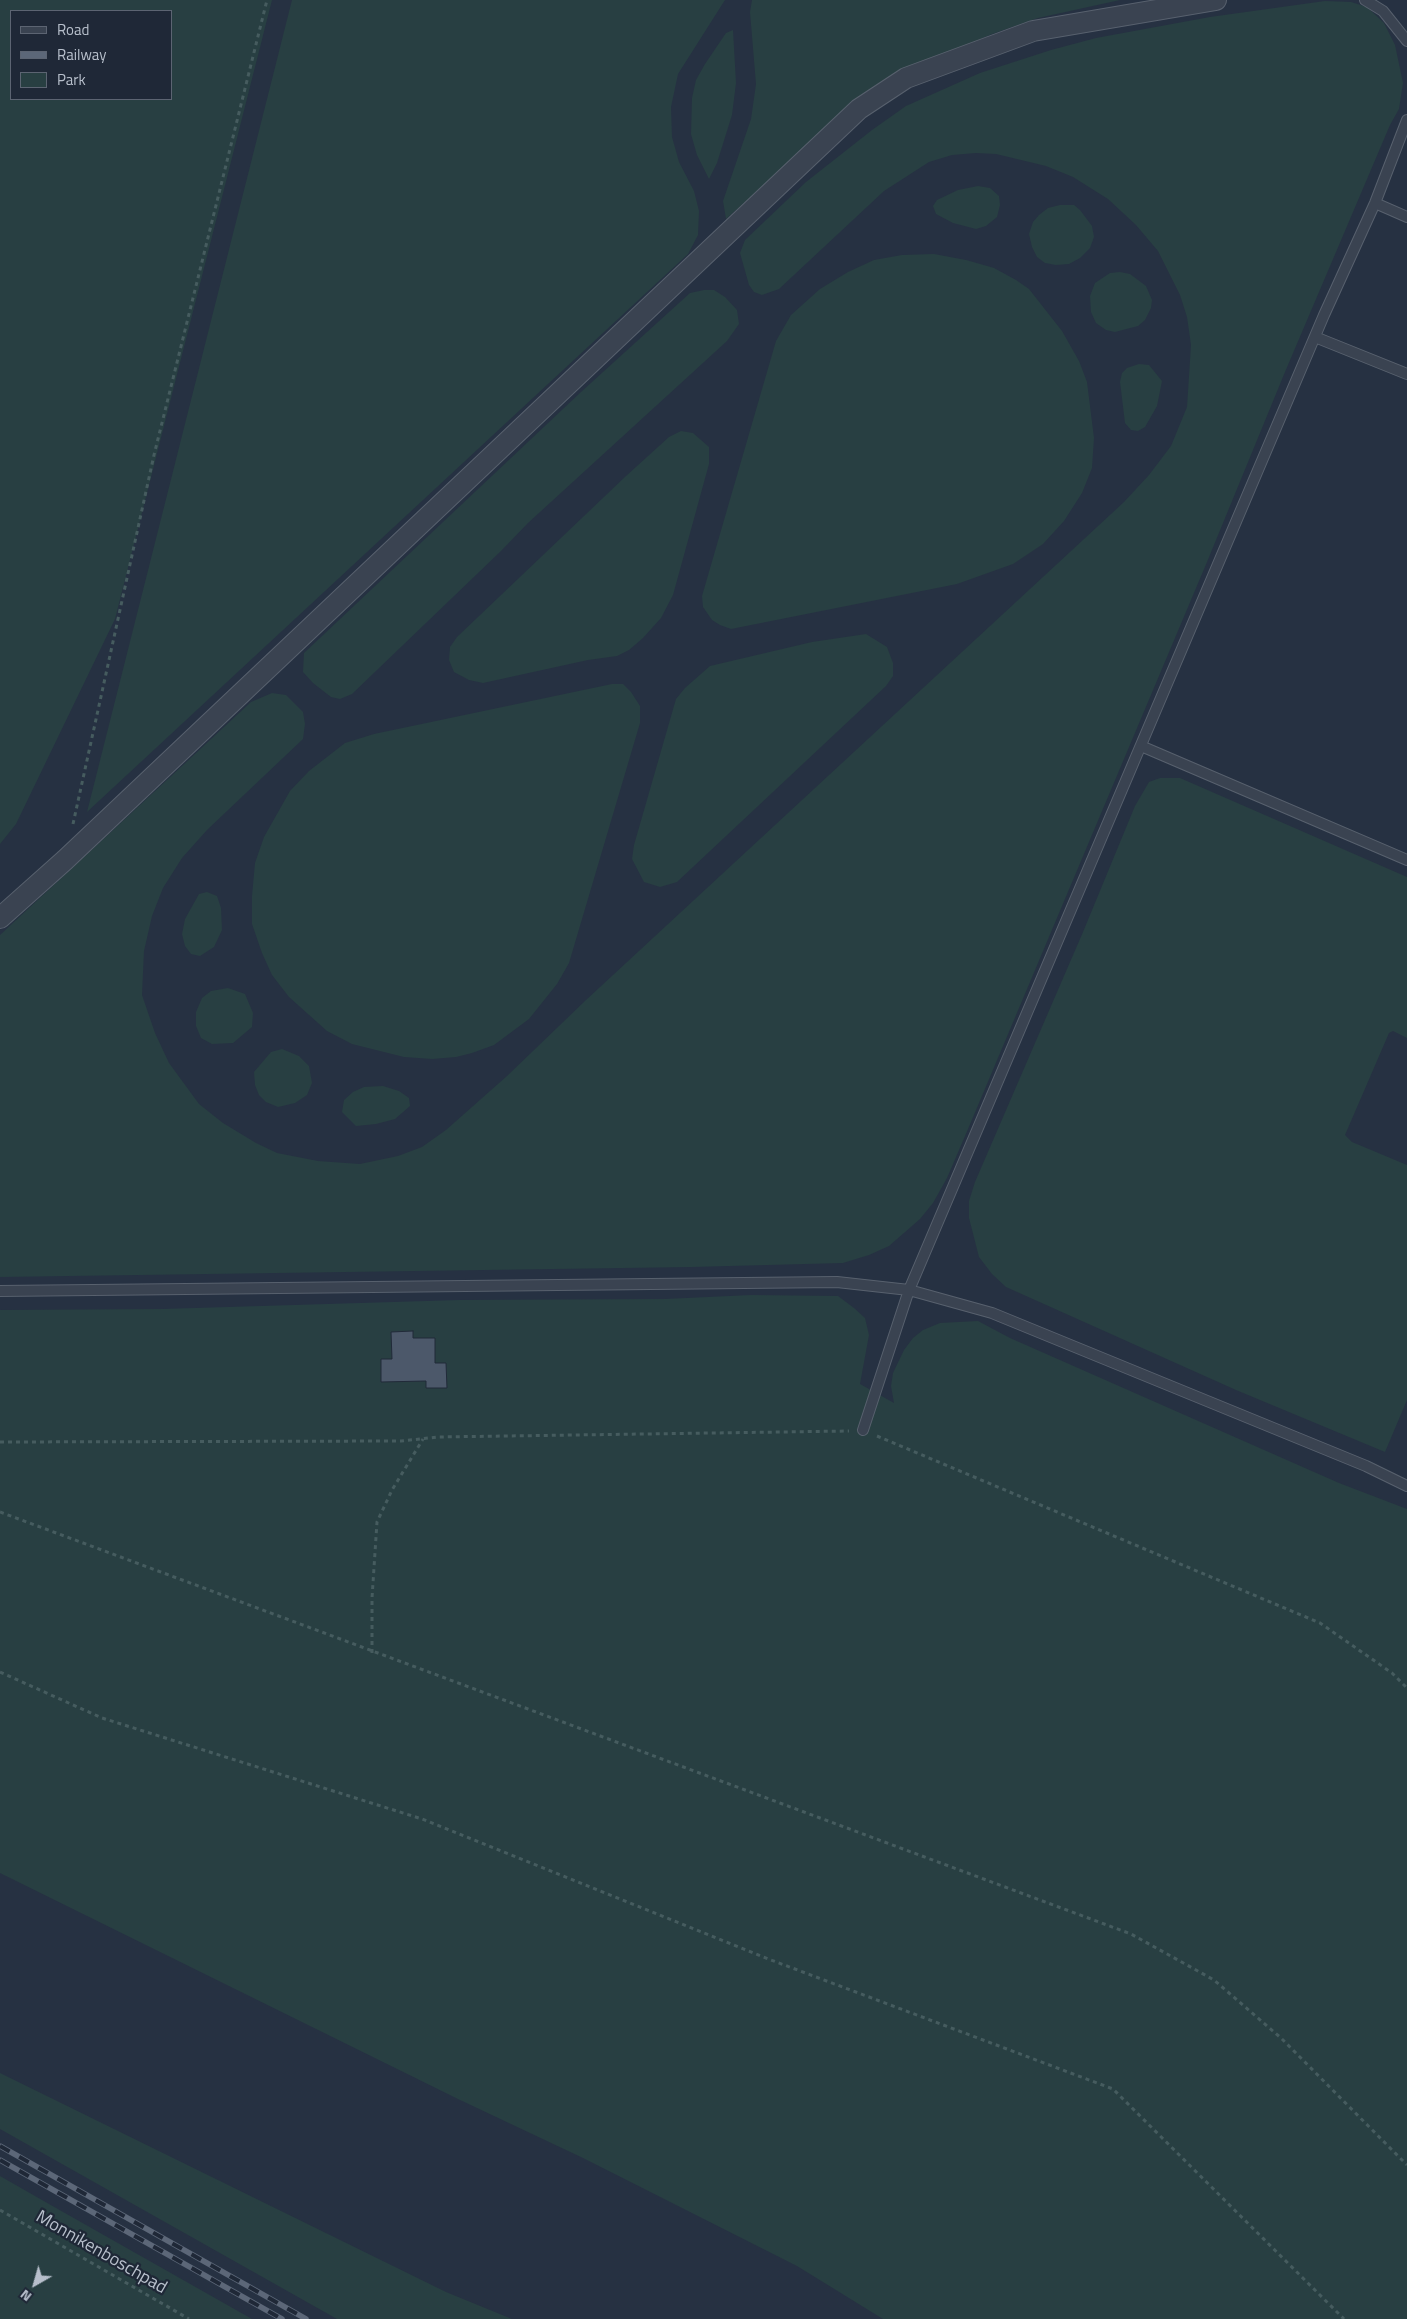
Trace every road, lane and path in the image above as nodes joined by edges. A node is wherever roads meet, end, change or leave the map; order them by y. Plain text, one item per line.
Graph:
1 (267, 0) edge
2 (1216, 0) edge
3 (1365, 0) edge
4 (1407, 41) edge
5 (1407, 120) edge
6 (1375, 203) junction
7 (1407, 217) edge
8 (1315, 337) junction
9 (1407, 374) edge
10 (1141, 746) junction
11 (65, 860) junction
12 (1407, 860) edge
13 (0, 918) edge
14 (909, 1290) junction
15 (0, 1291) edge
16 (863, 1430) junction
17 (423, 1439) junction
18 (0, 1442) edge
19 (1407, 1486) edge
20 (0, 1512) edge
21 (372, 1653) junction
22 (0, 1672) edge
23 (1407, 1688) edge
24 (1407, 2165) edge
25 (0, 2210) edge
26 (189, 2319) edge
27 (1344, 2319) edge

1 - 11 path
2 - 11 street
3 - 4 lane
5 - 6 lane
6 - 7 lane
6 - 8 lane
8 - 9 lane
8 - 10 lane
10 - 12 lane
10 - 14 lane
11 - 13 street
14 - 15 lane
14 - 16 lane
14 - 19 lane
16 - 17 path
16 - 23 path
17 - 18 path
17 - 21 path
20 - 21 path
21 - 24 path
22 - 27 path
25 - 26 path, Monnikenboschpad

